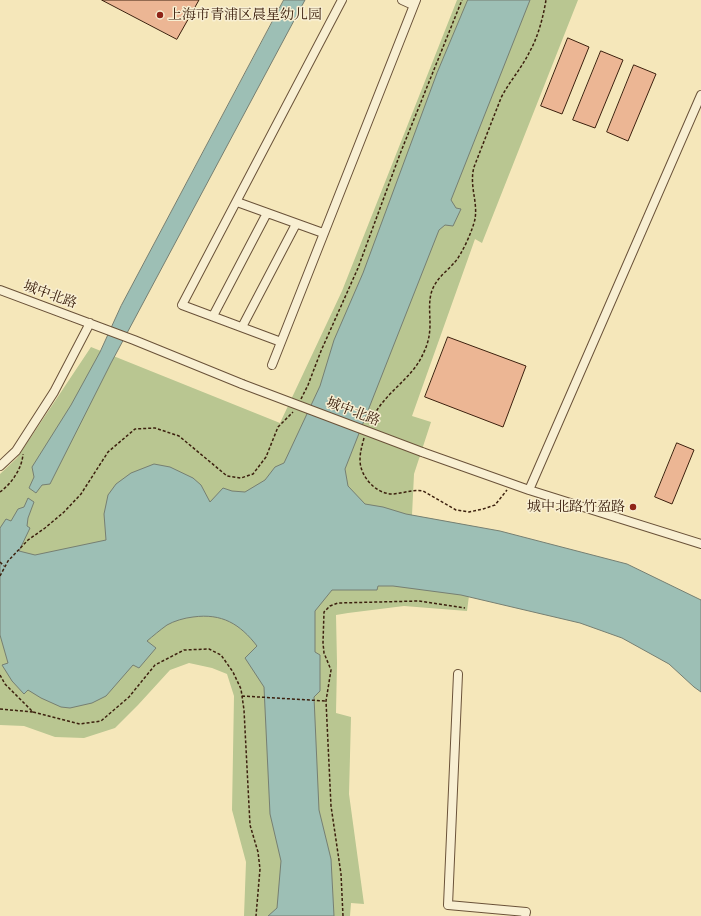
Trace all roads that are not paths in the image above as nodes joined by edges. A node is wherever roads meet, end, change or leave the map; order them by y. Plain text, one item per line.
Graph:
1 (342, 0) edge
2 (402, 0) edge
3 (414, 3) edge
4 (701, 95) edge
5 (237, 202) junction
6 (267, 213) junction
7 (296, 224) junction
8 (323, 233) junction
9 (0, 290) edge
10 (213, 316) junction
11 (94, 325) junction
12 (242, 327) junction
13 (281, 342) junction
14 (272, 365) dead end
15 (0, 466) edge
16 (529, 490) junction
17 (701, 544) edge
18 (458, 674) dead end
19 (525, 916) edge

1 - 5 street
2 - 3 street
3 - 8 street
4 - 16 street
5 - 6 street
5 - 10 street
6 - 7 street
6 - 10 street
7 - 8 street
7 - 12 street
8 - 13 street
9 - 11 street, 城中北路
10 - 12 street
11 - 15 street
11 - 16 street, 城中北路, bridge
12 - 13 street
13 - 14 street
16 - 17 street, 城中北路
18 - 19 street

